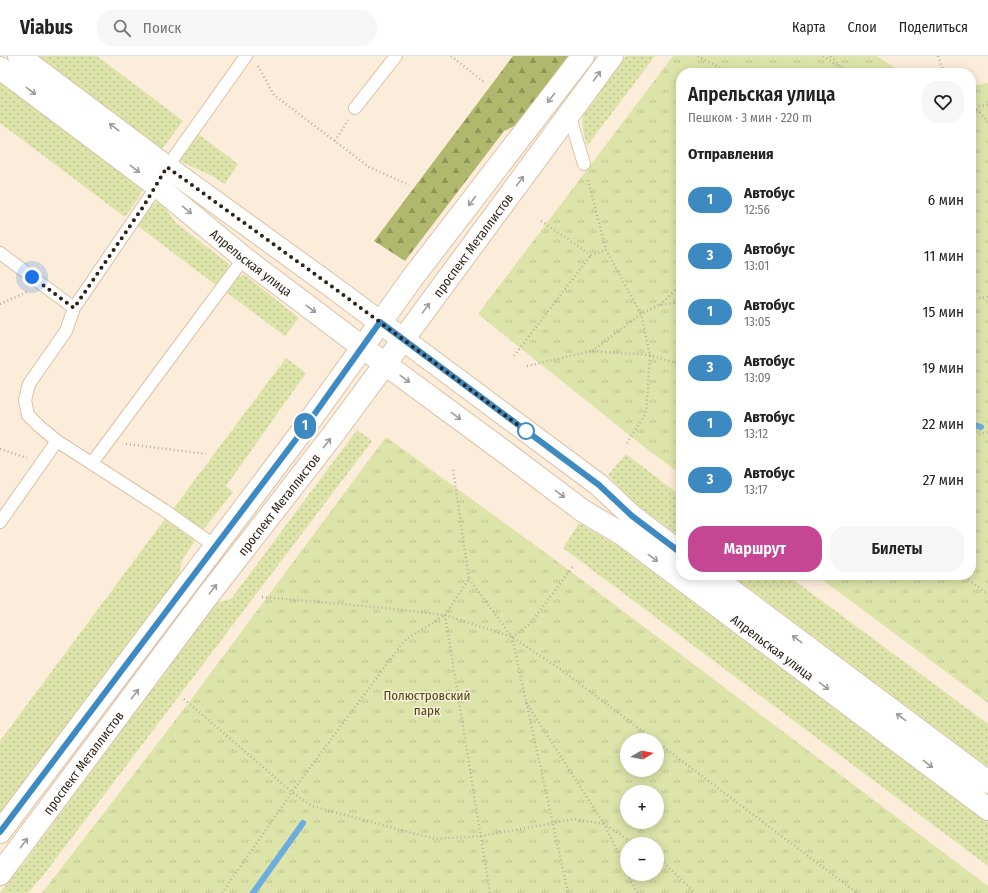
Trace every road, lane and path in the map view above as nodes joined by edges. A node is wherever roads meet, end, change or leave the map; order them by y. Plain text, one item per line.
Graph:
1 (19, 56) edge
2 (396, 56) edge
3 (451, 56) edge
4 (583, 56) edge
5 (612, 56) edge
6 (698, 56) edge
7 (823, 56) edge
8 (831, 56) edge
9 (938, 56) edge
10 (251, 58) edge
11 (0, 68) edge
12 (720, 68) edge
13 (838, 68) edge
14 (840, 68) edge
15 (942, 68) edge
16 (485, 83) dead end
17 (988, 105) edge
18 (976, 106) edge
19 (356, 108) joint
20 (976, 110) edge
21 (569, 114) junction
22 (988, 121) edge
23 (335, 141) junction
24 (584, 164) joint
25 (162, 176) junction
26 (409, 185) dead end
27 (541, 221) dead end
28 (606, 250) junction
29 (0, 253) edge
30 (591, 255) junction
31 (244, 258) junction
32 (43, 285) junction
33 (676, 289) edge
34 (988, 297) edge
35 (976, 298) edge
36 (676, 303) edge
37 (0, 304) edge
38 (659, 305) junction
39 (74, 308) junction
40 (641, 314) junction
41 (380, 322) junction
42 (403, 339) junction
43 (362, 347) junction
44 (592, 350) junction
45 (650, 355) junction
46 (514, 356) dead end
47 (674, 363) edge
48 (385, 364) junction
49 (527, 366) dead end
50 (988, 432) edge
51 (976, 435) edge
52 (57, 441) junction
53 (107, 442) junction
54 (627, 443) dead end
55 (0, 449) edge
56 (206, 454) dead end
57 (42, 463) junction
58 (92, 463) junction
59 (453, 469) dead end
60 (0, 522) edge
61 (215, 546) junction
62 (676, 549) edge
63 (574, 565) dead end
64 (676, 575) edge
65 (469, 579) junction
66 (683, 580) edge
67 (718, 580) edge
68 (969, 580) edge
69 (988, 594) edge
70 (262, 597) dead end
71 (445, 615) junction
72 (512, 637) junction
73 (184, 699) dead end
74 (525, 700) junction
75 (645, 733) edge
76 (664, 747) edge
77 (988, 782) edge
78 (292, 792) junction
79 (988, 809) edge
80 (552, 823) junction
81 (604, 824) junction
82 (0, 832) edge
83 (481, 836) junction
84 (624, 837) edge
85 (620, 857) edge
86 (664, 863) edge
87 (0, 874) edge
88 (632, 881) edge
89 (222, 893) edge
90 (490, 893) edge
91 (568, 893) edge
92 (638, 893) edge
93 (695, 893) edge
94 (857, 893) edge

25 -> 1 street, Апрельская улица
2 - 19 lane
3 - 16 path
4 -> 41 street, проспект Металлистов
21 -> 5 street, проспект Металлистов
6 - 12 path
7 - 13 path
8 - 14 path
9 - 15 path
10 - 23 path
10 - 25 lane
11 -> 25 street, Апрельская улица
17 - 18 path
19 - 23 path
20 - 22 path
21 - 24 lane
42 -> 21 street, проспект Металлистов
23 - 26 path
24 - 28 path
25 -> 31 street, Апрельская улица
25 - 39 lane
25 - 41 street, Апрельская улица
27 - 30 path
28 - 30 path
28 - 40 path
29 - 32 lane
30 - 46 path
31 -> 43 street, Апрельская улица
31 - 53 lane
32 - 37 path
32 - 39 lane
33 - 38 path
34 - 35 path
36 - 38 path
38 - 40 path
39 - 52 lane
40 - 44 path
40 - 45 path
41 - 42 street, Апрельская улица
41 - 43 street, проспект Металлистов
42 - 48 street, проспект Металлистов
42 - 62 street, Апрельская улица
43 - 48 street, Апрельская улица
43 - 61 street, проспект Металлистов
44 - 45 path
44 - 49 path
45 - 47 path
45 - 54 path
48 -> 64 street, Апрельская улица
87 -> 48 street, проспект Металлистов
50 - 51 path
52 - 57 lane
52 - 58 lane
53 - 56 path
53 - 58 lane
55 - 57 path
57 - 60 lane
58 - 61 lane
59 - 65 path
61 - 82 street, проспект Металлистов
63 - 72 path
65 - 71 path
65 - 72 path
66 -> 79 street, Апрельская улица
77 -> 67 street, Апрельская улица
68 - 69 path
70 - 71 path
71 - 72 path
71 - 78 path
71 - 83 path
72 - 74 path
72 - 75 path
73 - 78 path
74 - 80 path
74 - 81 path
76 - 94 path
78 - 83 path
78 - 89 path
80 - 81 path
80 - 83 path
80 - 91 path
81 - 84 path
81 - 85 path
83 - 90 path
86 - 93 path
88 - 92 path

